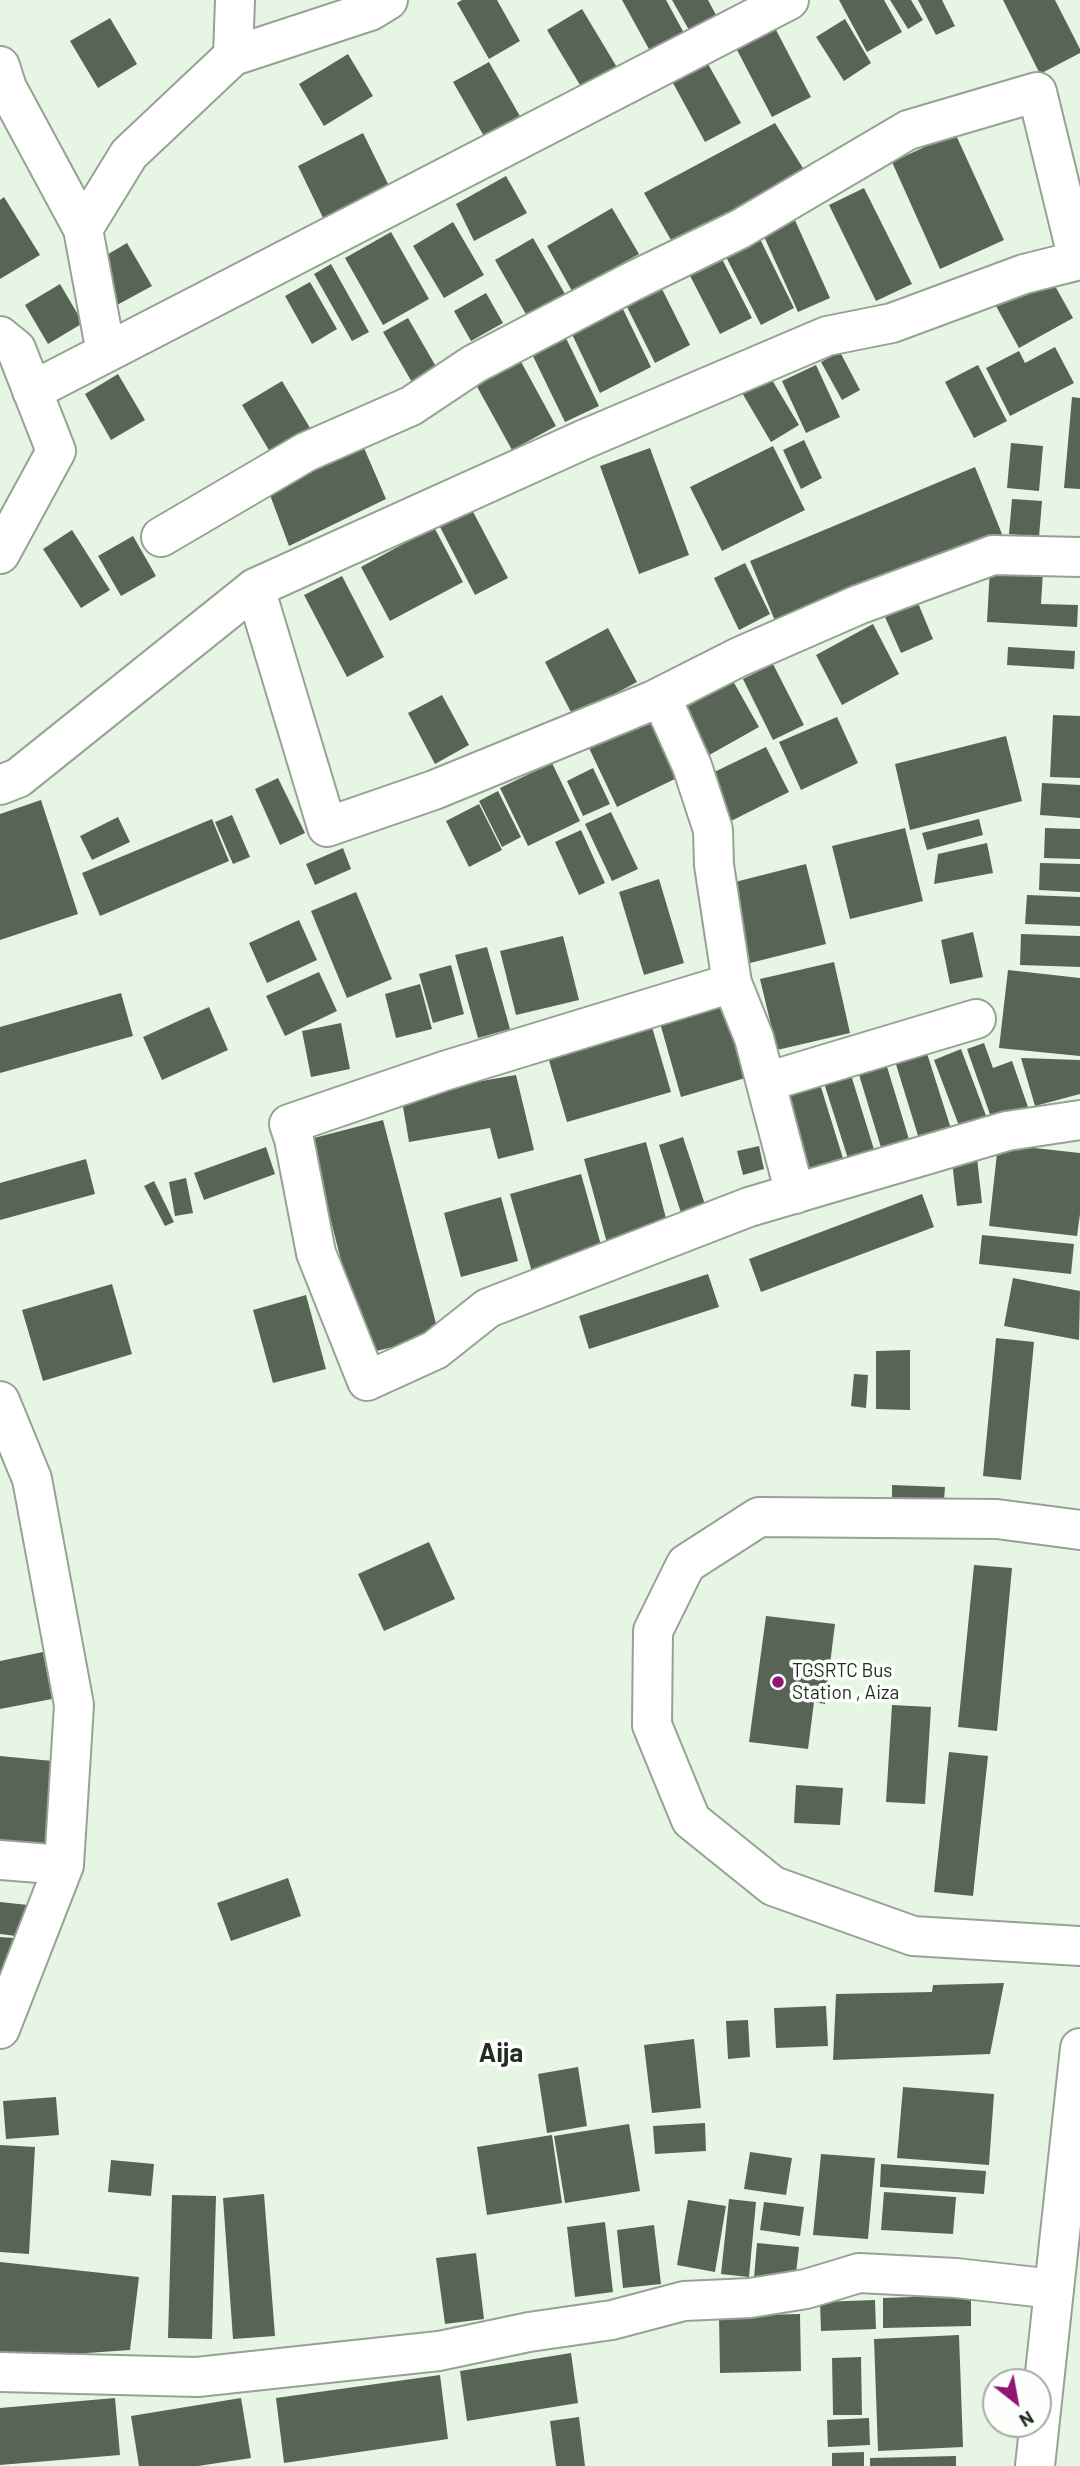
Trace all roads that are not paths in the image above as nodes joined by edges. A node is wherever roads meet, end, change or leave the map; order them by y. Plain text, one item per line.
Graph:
1 (235, 0) edge
2 (388, 0) edge
3 (789, 0) edge
4 (233, 56) junction
5 (2, 81) edge
6 (83, 229) junction
7 (1079, 260) edge
8 (0, 336) edge
9 (106, 353) junction
10 (32, 391) junction
11 (161, 537) dead end
12 (0, 554) edge
13 (1080, 557) edge
14 (255, 588) junction
15 (661, 696) junction
16 (0, 785) edge
17 (732, 984) junction
18 (976, 1018) dead end
19 (766, 1082) junction
20 (1080, 1120) edge
21 (794, 1194) junction
22 (0, 1401) edge
23 (1080, 1530) edge
24 (0, 1860) edge
25 (64, 1865) junction
26 (1080, 1946) edge
27 (0, 2029) edge
28 (1080, 2049) edge
29 (1054, 2289) junction
30 (0, 2372) edge
31 (1035, 2466) edge

1 - 4 street
2 - 4 street
3 - 9 street
4 - 6 street
5 - 6 street
6 - 9 street
7 - 11 street
7 - 14 street
8 - 10 street
9 - 10 street
10 - 12 street
13 - 15 street
14 - 15 street
14 - 16 street
15 - 17 street
17 - 19 street
17 - 21 street
18 - 19 street
19 - 21 street
20 - 21 street
22 - 25 street
23 - 26 street
24 - 25 street
25 - 27 street
28 - 29 street
29 - 30 street
29 - 31 street

